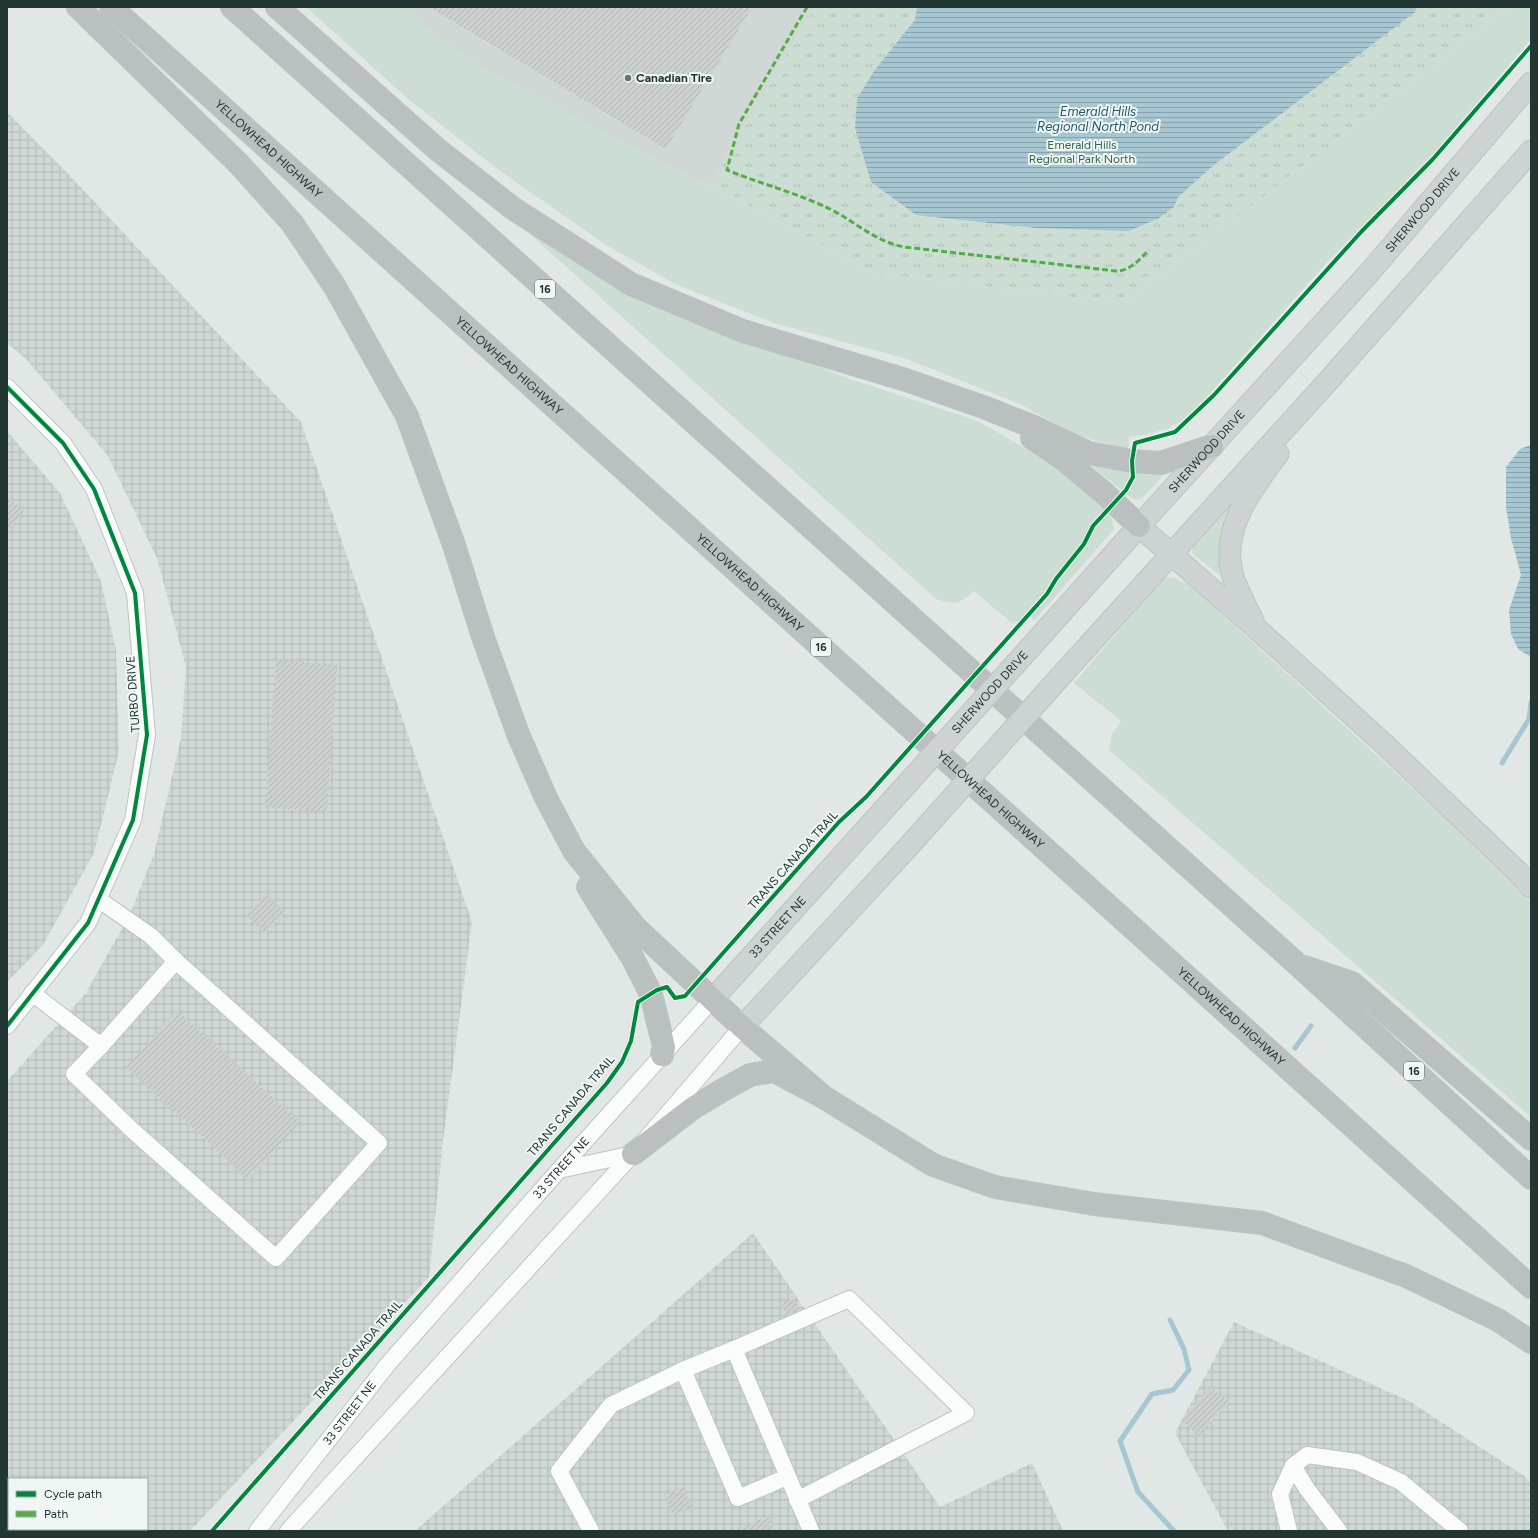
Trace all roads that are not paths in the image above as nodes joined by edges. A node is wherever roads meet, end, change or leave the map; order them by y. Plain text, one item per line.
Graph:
1 (78, 7) edge
2 (110, 7) edge
3 (232, 7) edge
4 (277, 7) edge
5 (1531, 83) edge
6 (1531, 151) edge
7 (1328, 380) junction
8 (7, 387) edge
9 (986, 408) junction
10 (1212, 446) junction
11 (1139, 526) junction
12 (1172, 554) junction
13 (1257, 629) junction
14 (878, 816) joint
15 (574, 851) junction
16 (1531, 887) edge
17 (98, 899) junction
18 (176, 962) junction
19 (1297, 964) junction
20 (32, 993) junction
21 (712, 1000) junction
22 (7, 1026) edge
23 (742, 1027) junction
24 (101, 1046) junction
25 (662, 1055) junction
26 (825, 1098) junction
27 (1531, 1139) edge
28 (633, 1154) junction
29 (559, 1170) junction
30 (1531, 1178) edge
31 (1531, 1287) edge
32 (1531, 1342) edge
33 (734, 1349) junction
34 (683, 1370) junction
35 (1293, 1466) junction
36 (787, 1477) junction
37 (797, 1500) junction
38 (257, 1531) edge
39 (288, 1531) edge
40 (591, 1531) edge
41 (811, 1531) edge
42 (1289, 1531) edge
43 (1339, 1531) edge
44 (1460, 1531) edge

1 - 15 highway
2 - 31 highway, YELLOWHEAD HIGHWAY / 16
3 - 19 highway, 16
4 - 9 highway
5 - 10 main road, SHERWOOD DRIVE
6 - 7 main road
7 - 12 main road
7 - 13 main road
8 - 17 street, TURBO DRIVE
9 - 10 highway
9 - 11 highway
10 - 11 main road, SHERWOOD DRIVE
11 - 12 main road
11 - 14 main road, SHERWOOD DRIVE, bridge
12 - 13 main road
12 - 23 main road, bridge
13 - 16 main road
14 - 21 main road, 33 STREET NE
15 - 21 highway
15 - 25 highway
17 - 18 street
17 - 20 street, TURBO DRIVE
18 - 24 street
18 - 24 street
19 - 27 highway
19 - 30 highway, 16
20 - 22 street, TURBO DRIVE
20 - 24 street
21 - 23 highway
21 - 25 street, 33 STREET NE
23 - 26 highway
23 - 28 street
25 - 29 street, 33 STREET NE
26 - 28 highway
26 - 32 highway
28 - 29 street
28 - 39 street
29 - 38 street, 33 STREET NE
33 - 34 street
33 - 36 street
33 - 37 street
34 - 36 street
34 - 40 street
35 - 42 street
35 - 43 street
35 - 44 street
36 - 37 street
37 - 41 street

